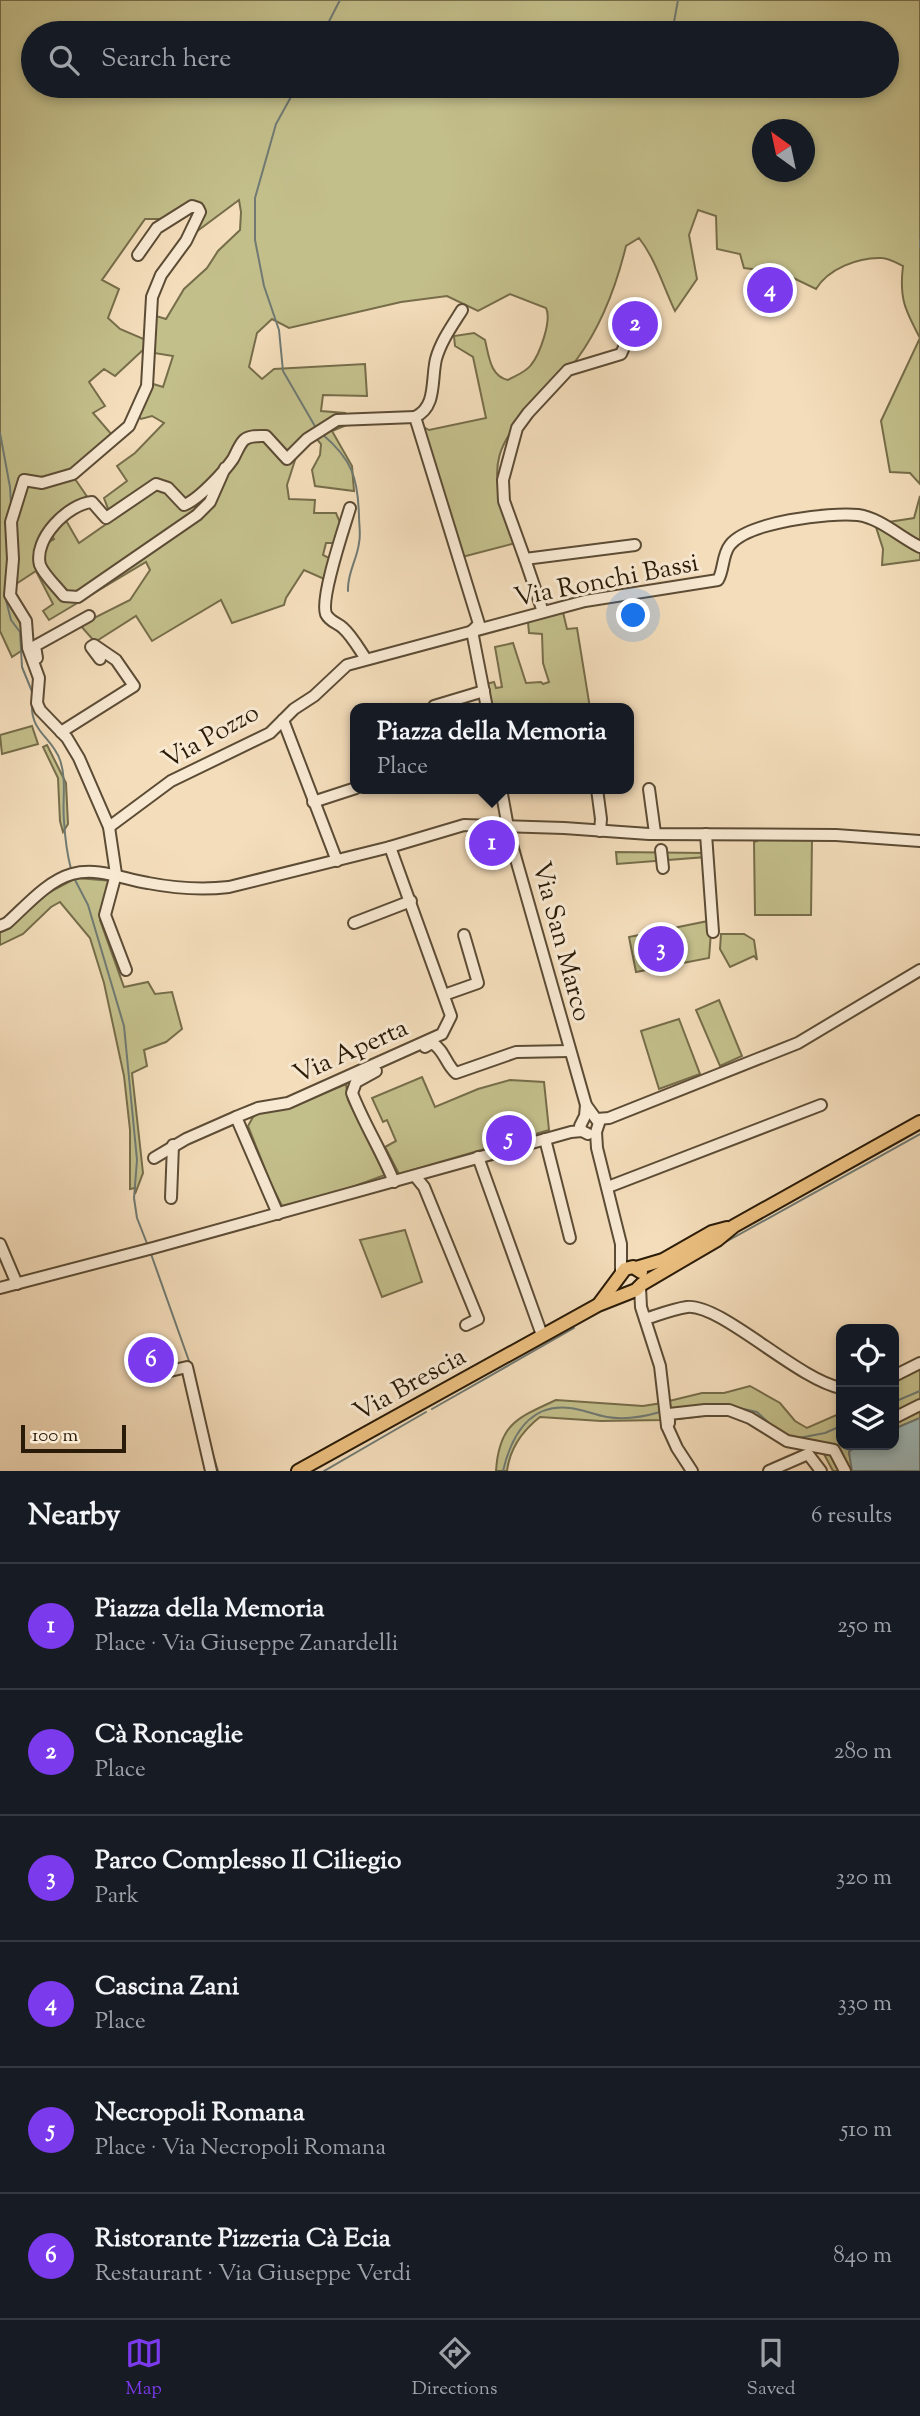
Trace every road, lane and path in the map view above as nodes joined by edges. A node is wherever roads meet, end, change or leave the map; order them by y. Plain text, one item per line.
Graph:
1 (138, 255) dead end
2 (461, 310) dead end
3 (625, 345) dead end
4 (415, 417) junction
5 (225, 468) junction
6 (350, 508) dead end
7 (635, 545) dead end
8 (920, 547) edge
9 (525, 559) junction
10 (543, 612) junction
11 (89, 615) dead end
12 (472, 631) junction
13 (100, 659) dead end
14 (366, 659) junction
15 (39, 678) junction
16 (484, 691) junction
17 (444, 703) edge
18 (486, 703) edge
19 (283, 720) junction
20 (61, 732) junction
21 (649, 789) dead end
22 (350, 790) edge
23 (502, 794) edge
24 (598, 794) edge
25 (313, 802) junction
26 (507, 826) junction
27 (109, 827) junction
28 (600, 831) junction
29 (708, 831) junction
30 (655, 833) junction
31 (920, 841) edge
32 (390, 846) junction
33 (661, 850) dead end
34 (337, 861) junction
35 (663, 868) dead end
36 (116, 874) junction
37 (411, 901) junction
38 (354, 923) dead end
39 (0, 926) edge
40 (713, 932) dead end
41 (464, 935) dead end
42 (126, 970) dead end
43 (920, 970) edge
44 (444, 995) junction
45 (570, 1051) junction
46 (818, 1106) dead end
47 (236, 1117) junction
48 (920, 1122) edge
49 (590, 1123) junction
50 (545, 1139) junction
51 (173, 1145) junction
52 (478, 1157) junction
53 (153, 1158) dead end
54 (420, 1174) junction
55 (394, 1182) junction
56 (608, 1187) junction
57 (171, 1198) dead end
58 (278, 1214) junction
59 (734, 1226) junction
60 (570, 1238) dead end
61 (0, 1244) edge
62 (622, 1259) junction
63 (635, 1268) junction
64 (620, 1275) junction
65 (17, 1284) junction
66 (0, 1288) edge
67 (637, 1290) junction
68 (598, 1305) junction
69 (645, 1319) junction
70 (466, 1325) dead end
71 (542, 1335) junction
72 (920, 1363) edge
73 (170, 1371) dead end
74 (899, 1374) edge
75 (838, 1387) edge
76 (920, 1405) edge
77 (899, 1416) edge
78 (666, 1422) junction
79 (836, 1446) edge
80 (839, 1450) edge
81 (211, 1471) edge
82 (298, 1471) edge
83 (692, 1471) edge
84 (769, 1471) edge
85 (821, 1471) edge
86 (845, 1471) edge

1 - 15 street
2 - 4 street
3 - 9 street
4 - 5 street
4 - 12 street
5 - 5 street
6 - 14 street
7 - 9 street
8 - 10 street, Via Ronchi Bassi
9 - 10 street
10 - 12 street, Via Ronchi Bassi
11 - 15 street
12 - 14 street, Via Pozzo
12 - 16 street
13 - 20 street
14 - 19 street, Via Pozzo
15 - 20 street
16 - 17 street
16 - 18 street
19 - 25 street
19 - 27 street, Via Pozzo
20 - 27 street
21 - 30 street
22 - 25 street
23 - 26 street, Via San Marco
24 - 28 street
25 - 34 street
26 - 28 street
26 - 32 street
26 - 45 street, Via San Marco
27 - 36 street
28 - 30 street
29 - 30 street
29 - 31 street
29 - 40 street
32 - 34 street
32 - 37 street, Via Aperta
33 - 35 street
34 - 36 street
36 - 39 street
36 - 42 street
37 - 38 street
37 - 44 street, Via Aperta
41 - 44 street
43 - 49 street
44 - 47 street, Via Aperta
45 - 49 street, Via San Marco
45 - 55 street, Via Aperta
46 - 56 street
47 - 51 street, Via Aperta
47 - 58 street
48 - 59 main road, Via Brescia
49 - 50 street
49 - 56 street, Via San Marco
50 - 52 street
50 - 60 street
51 - 53 street, Via Aperta
51 - 57 street
52 - 54 street
52 - 71 street
54 - 55 street
54 - 70 street
55 - 58 street
56 - 62 street, Via San Marco
58 - 65 street
59 - 63 main road, Via Brescia
59 - 67 main road, Via Brescia
61 - 65 street
62 - 63 street
62 - 64 street, Via San Marco
63 - 64 main road, Via Brescia
63 - 67 main road
64 - 67 main road
64 - 68 main road, Via Brescia
65 - 66 street
67 - 68 main road, Via Brescia
67 - 69 street
68 - 71 main road, Via Brescia
69 - 75 street
69 - 78 street
71 - 82 main road, Via Brescia
72 - 74 street
73 - 81 street
76 - 77 street
78 - 79 street
78 - 83 street
80 - 86 street
84 - 85 street

